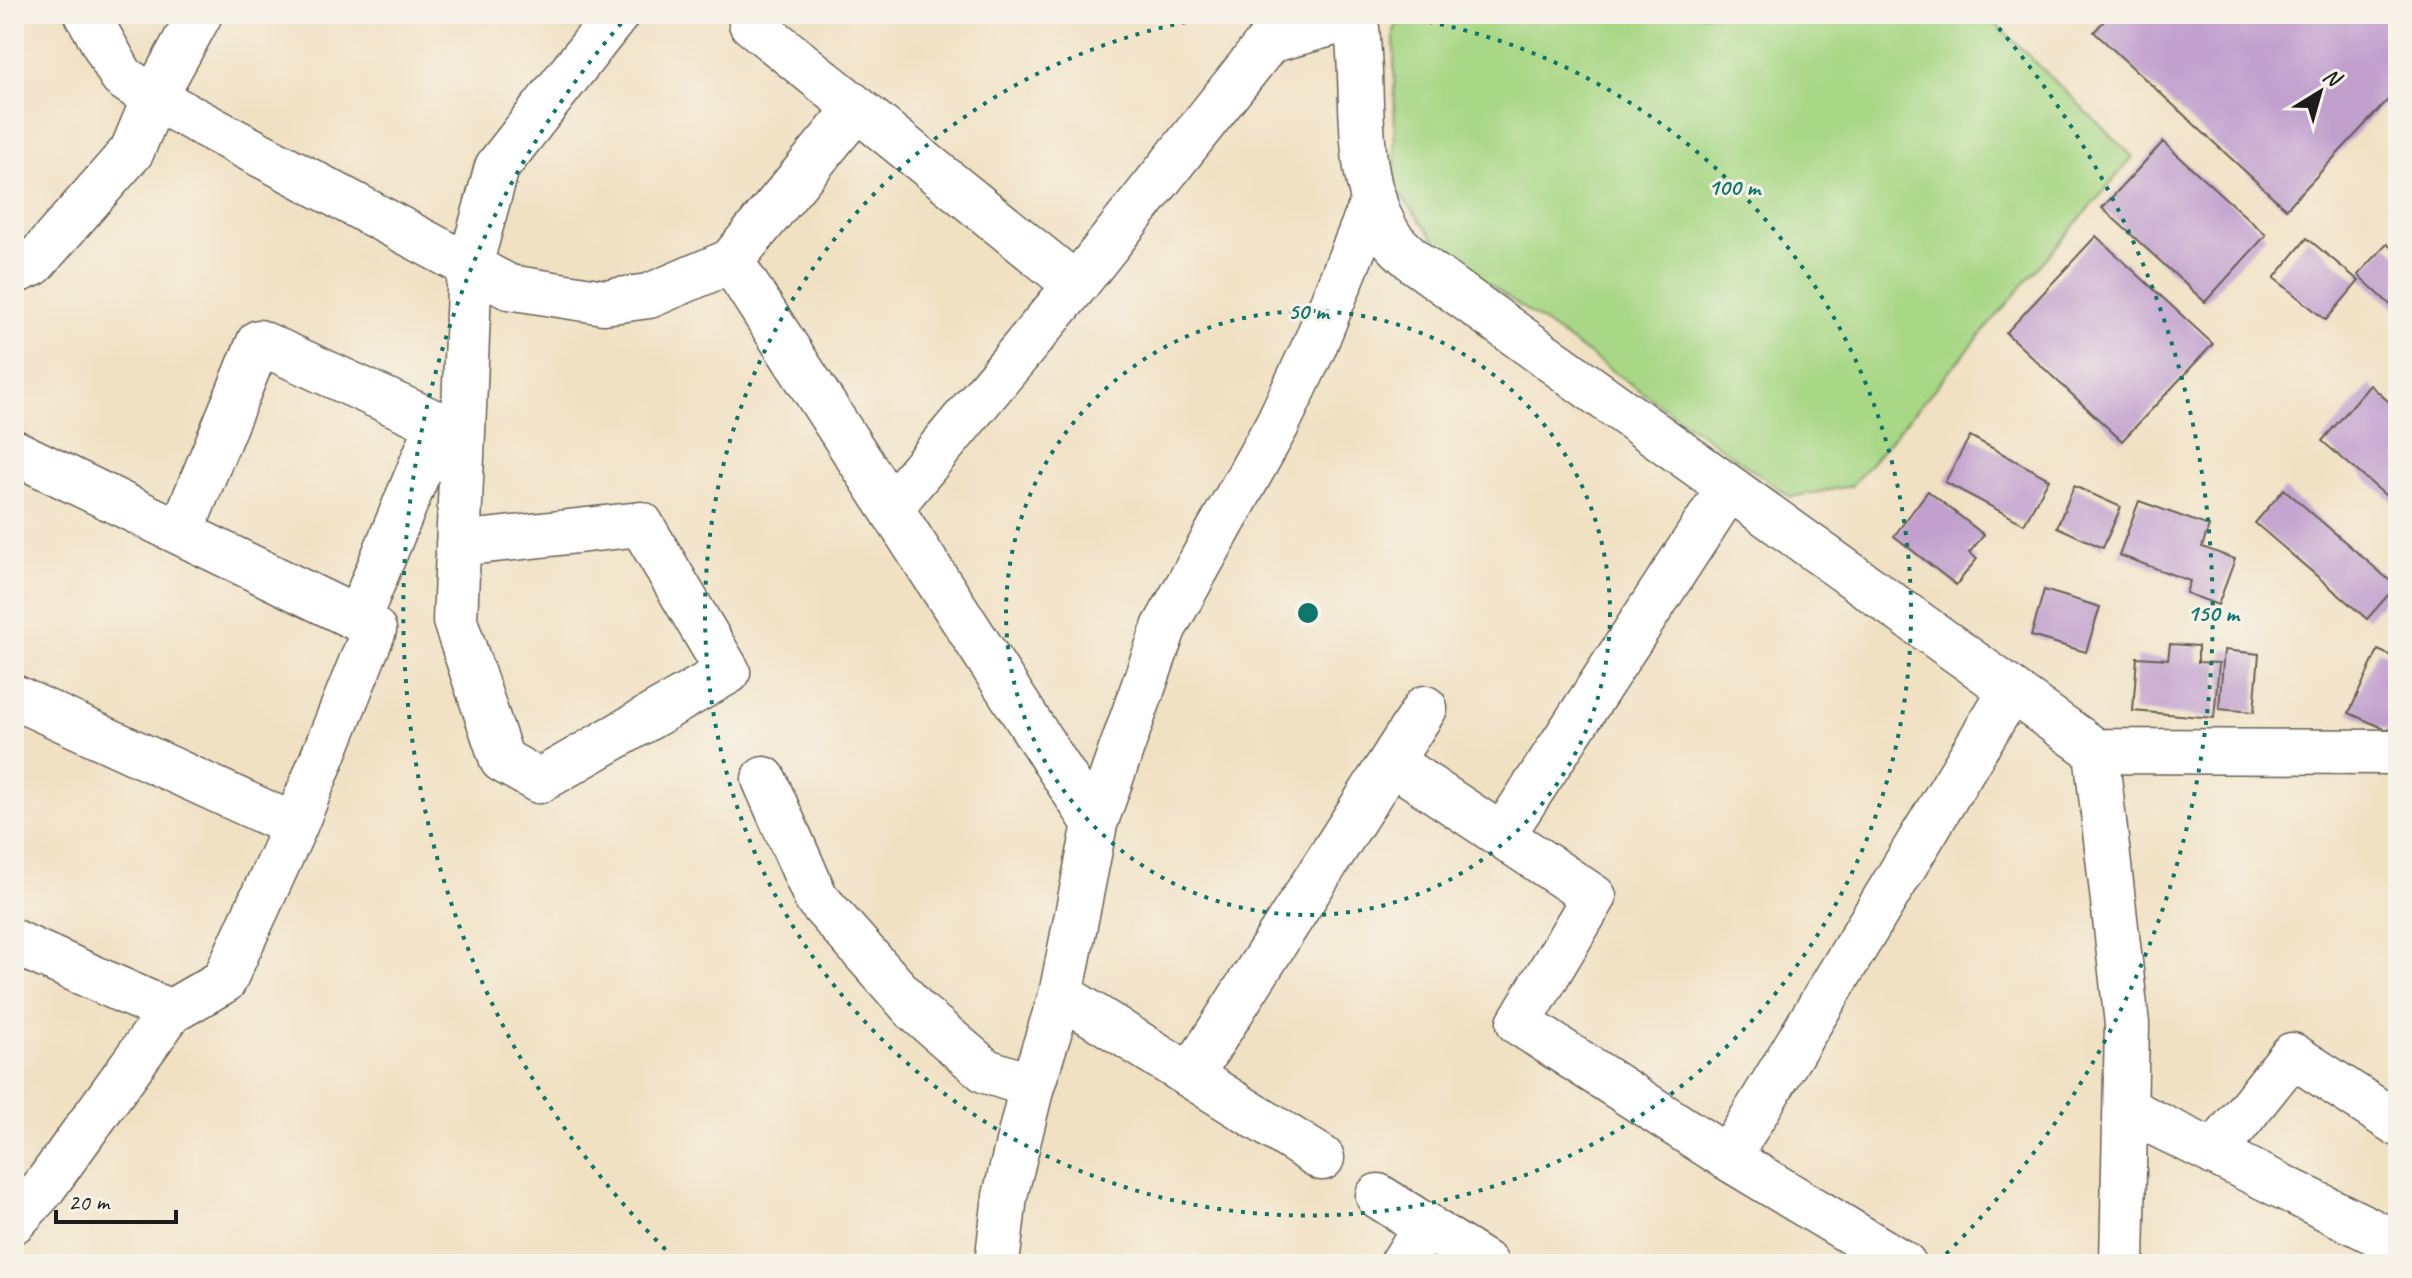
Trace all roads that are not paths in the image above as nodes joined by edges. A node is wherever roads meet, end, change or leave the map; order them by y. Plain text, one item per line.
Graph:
1 (87, 14) edge
2 (200, 14) edge
3 (617, 14) edge
4 (1356, 15) edge
5 (751, 23) dead end
6 (154, 98) junction
7 (857, 108) junction
8 (1374, 199) junction
9 (731, 261) junction
10 (470, 266) junction
11 (14, 272) edge
12 (1076, 285) junction
13 (14, 452) edge
14 (1729, 488) junction
15 (891, 507) junction
16 (181, 532) junction
17 (458, 544) junction
18 (358, 619) junction
19 (2011, 690) junction
20 (14, 697) edge
21 (1425, 708) dead end
22 (2096, 751) junction
23 (2398, 752) edge
24 (1391, 762) junction
25 (764, 779) dead end
26 (1095, 824) junction
27 (295, 826) junction
28 (1502, 836) junction
29 (14, 942) edge
30 (1061, 995) junction
31 (170, 1012) junction
32 (1191, 1075) junction
33 (1032, 1086) junction
34 (2126, 1109) junction
35 (2398, 1124) edge
36 (2214, 1153) junction
37 (1322, 1158) dead end
38 (1728, 1158) junction
39 (1378, 1196) dead end
40 (14, 1221) edge
41 (1426, 1225) junction
42 (2398, 1244) edge
43 (997, 1264) edge
44 (1402, 1264) edge
45 (1486, 1264) edge
46 (1904, 1264) edge
47 (2122, 1264) edge

1 - 6 street
2 - 6 street
3 - 10 street
4 - 8 street
4 - 12 street
5 - 7 street
6 - 10 street
6 - 11 street
7 - 9 street
7 - 12 street
8 - 14 street
8 - 26 street
9 - 10 street
9 - 15 street
10 - 17 street
12 - 15 street
13 - 16 street
14 - 19 street
14 - 28 street
15 - 26 street
16 - 18 street
16 - 18 street
17 - 17 street
18 - 27 street
19 - 22 street
19 - 38 street
20 - 27 street
21 - 24 street
22 - 23 street
22 - 34 street
24 - 28 street
24 - 32 street
25 - 33 street
26 - 30 street
27 - 31 street
28 - 38 street
29 - 31 street
30 - 32 street
30 - 33 street
31 - 40 street
32 - 37 street
33 - 43 street
34 - 36 street
34 - 47 street
35 - 36 street
36 - 42 street
38 - 46 street
39 - 41 street
41 - 44 street
41 - 45 street

